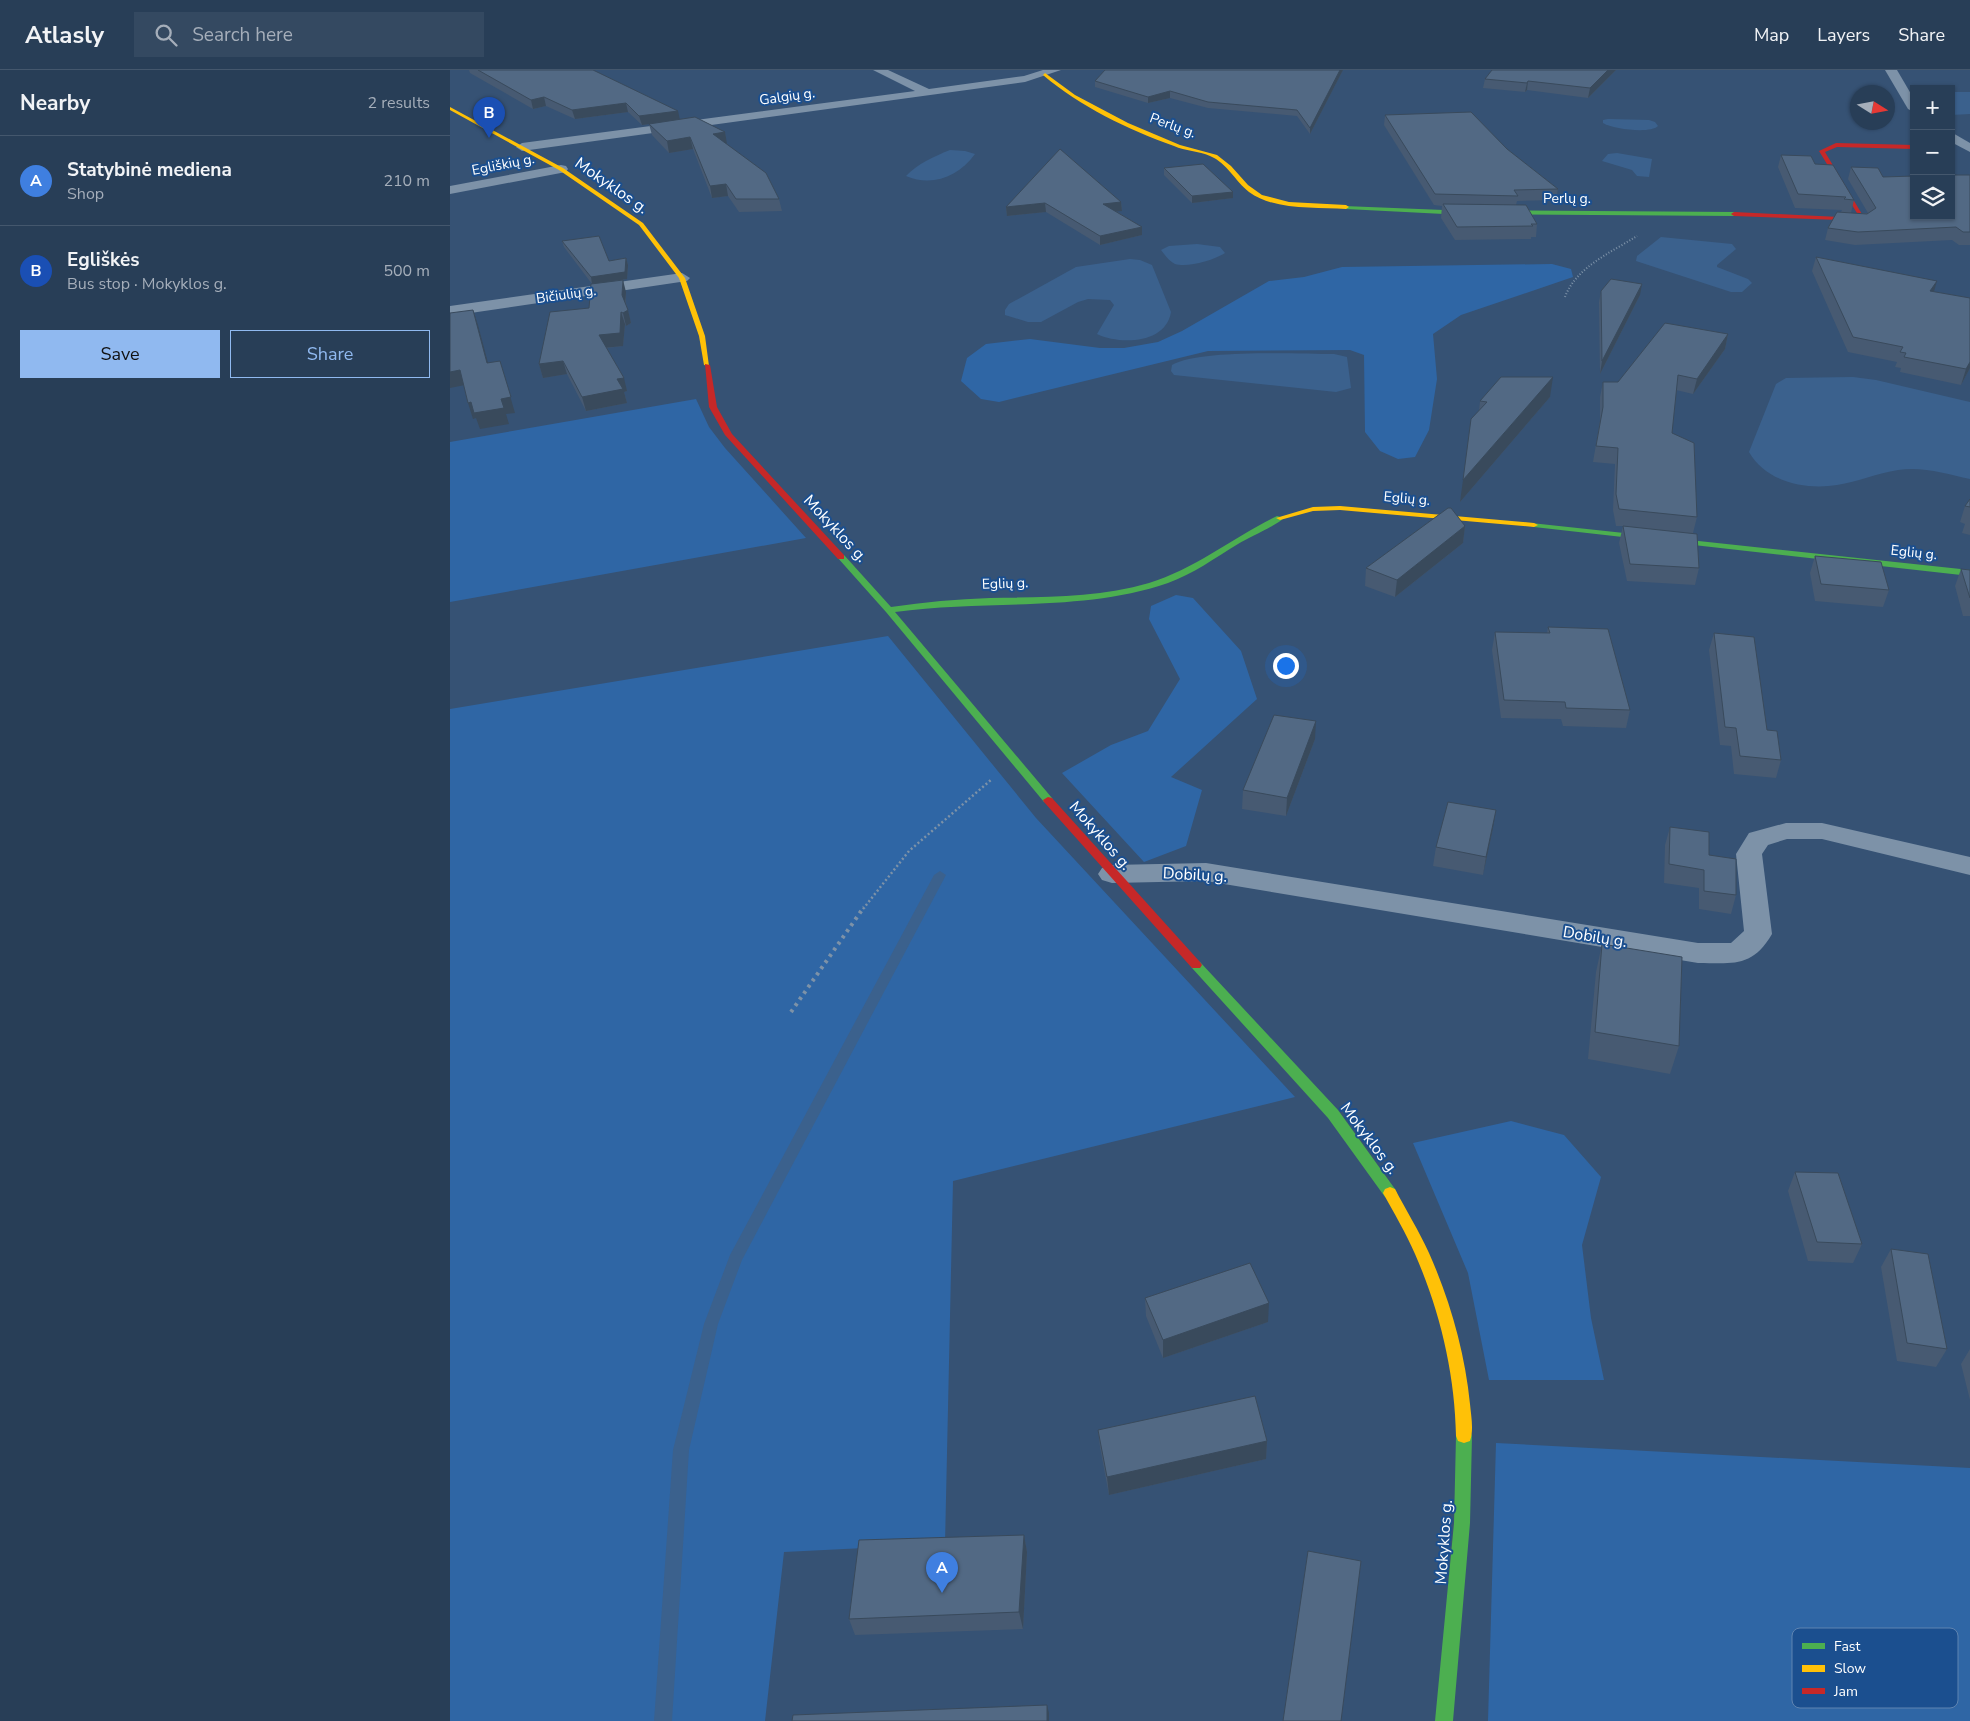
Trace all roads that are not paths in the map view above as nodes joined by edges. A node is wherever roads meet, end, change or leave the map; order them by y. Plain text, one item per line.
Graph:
1 (879, 70) edge
2 (1891, 70) edge
3 (1050, 72) edge
4 (928, 93) junction
5 (1910, 102) edge
6 (450, 108) edge
7 (1955, 139) edge
8 (522, 146) junction
9 (1910, 147) edge
10 (1955, 147) edge
11 (1970, 148) edge
12 (561, 169) junction
13 (450, 190) edge
14 (682, 278) junction
15 (450, 311) edge
16 (1970, 573) edge
17 (889, 610) junction
18 (1970, 866) edge
19 (1112, 874) junction
20 (1444, 1721) edge

1 - 4 street
2 - 5 street
3 - 4 street, Galgių g.
3 - 9 street, Perlų g.
4 - 8 street, Galgių g.
6 - 8 street, Mokyklos g.
7 - 11 street
8 - 12 street, Mokyklos g.
10 - 11 street
12 - 13 street, Egliškių g.
12 - 14 street, Mokyklos g.
14 - 15 street, Bičiulių g.
14 - 17 street, Mokyklos g.
16 - 17 street, Eglių g.
17 - 19 street, Mokyklos g.
18 - 19 street, Dobilų g.
19 - 20 street, Mokyklos g.

